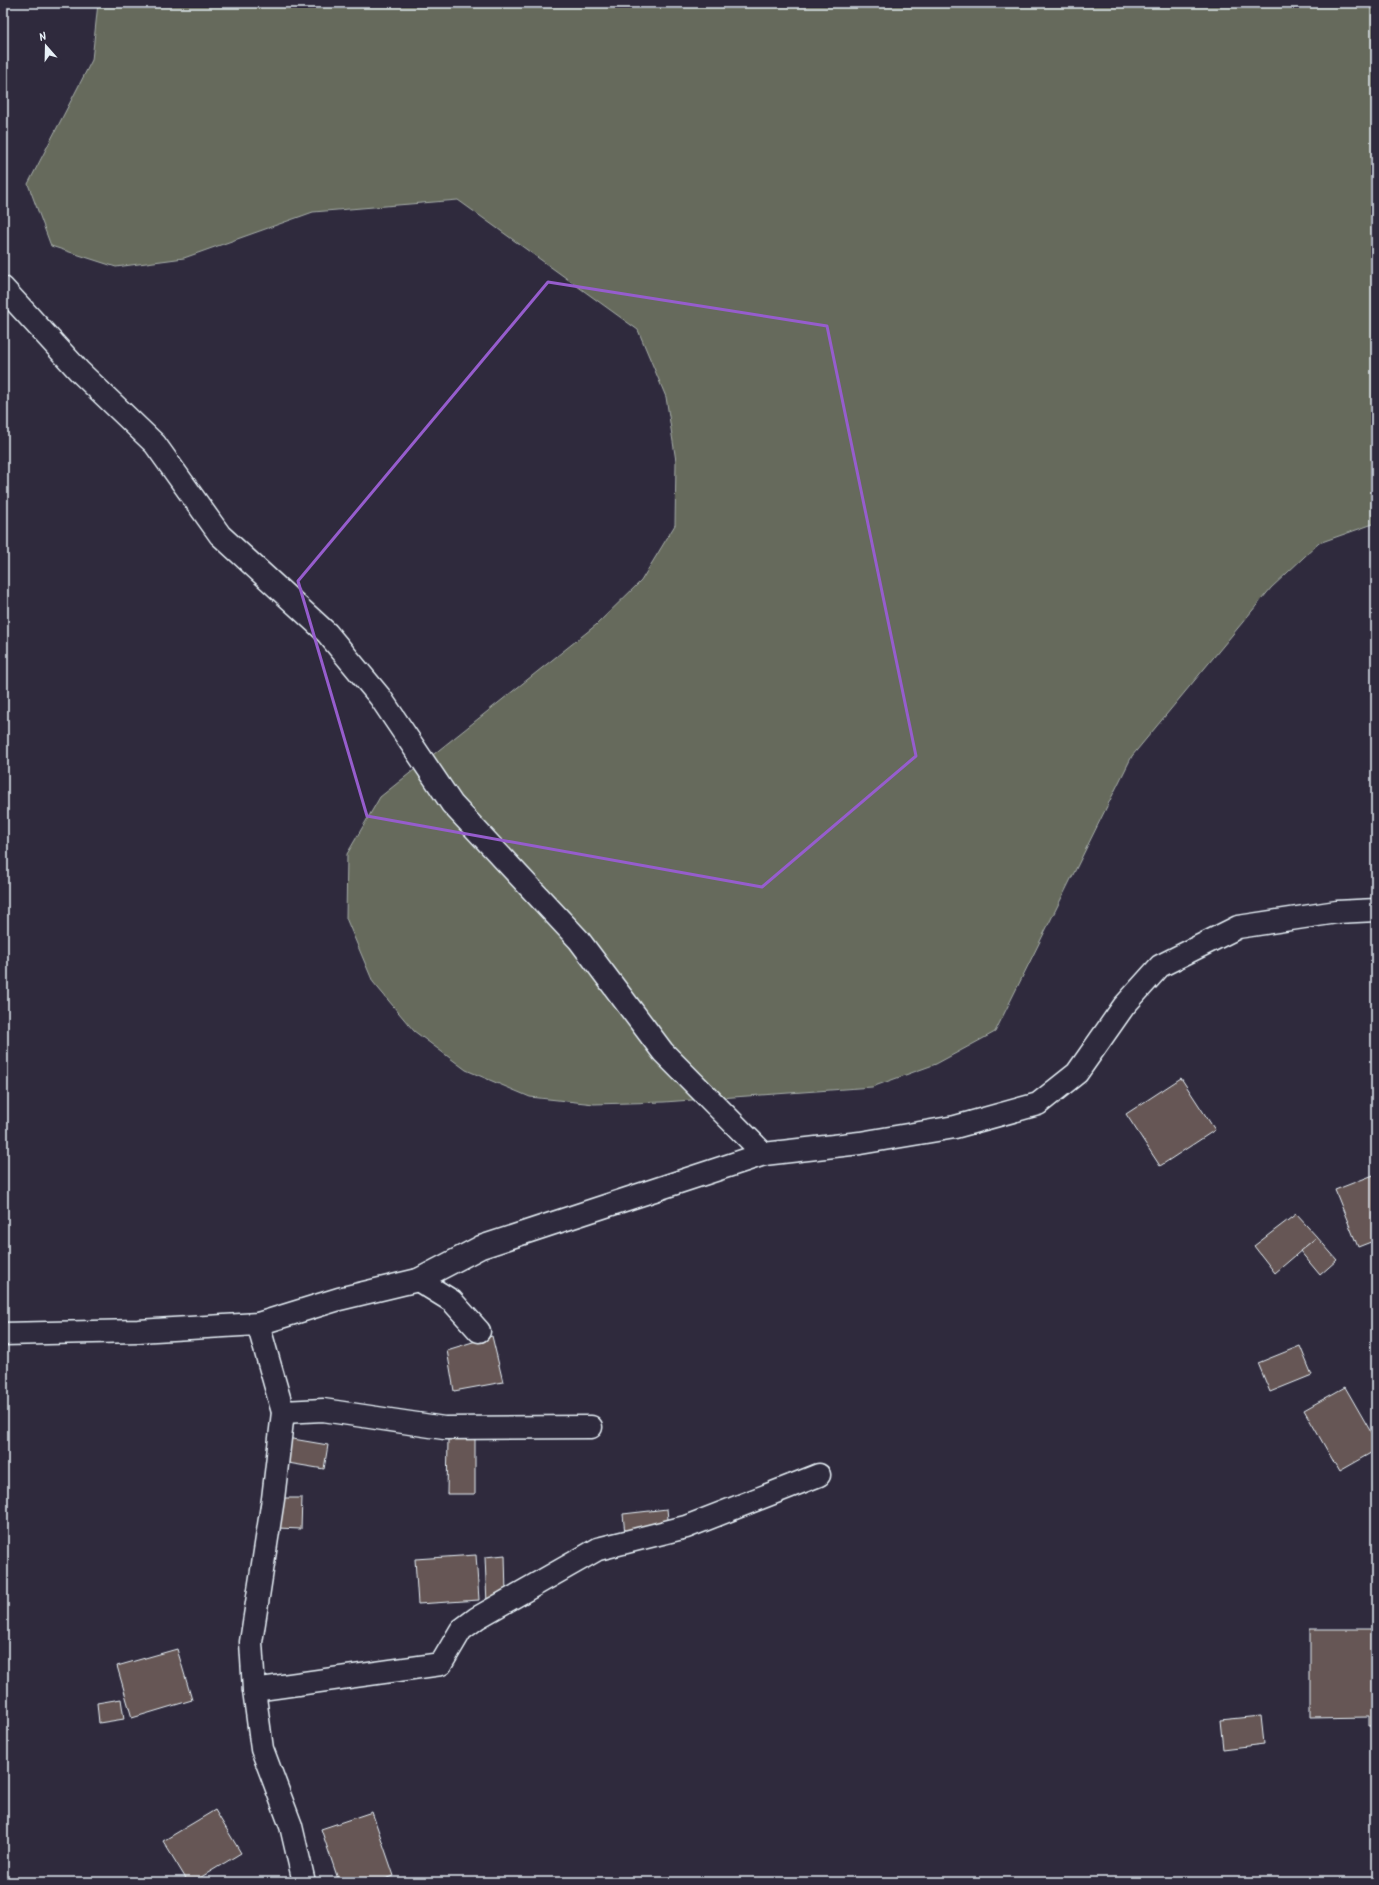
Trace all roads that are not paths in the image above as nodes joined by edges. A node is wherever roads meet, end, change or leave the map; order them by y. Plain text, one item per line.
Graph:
1 (3, 288) edge
2 (1376, 910) edge
3 (764, 1154) junction
4 (418, 1280) junction
5 (258, 1324) junction
6 (479, 1331) dead end
7 (3, 1334) edge
8 (283, 1412) junction
9 (591, 1427) dead end
10 (819, 1475) dead end
11 (254, 1690) junction
12 (304, 1882) edge

1 - 3 street
2 - 3 street
3 - 4 street
4 - 5 street
4 - 6 street
5 - 7 street
5 - 8 street
8 - 9 street
8 - 11 street
10 - 11 street
11 - 12 street

